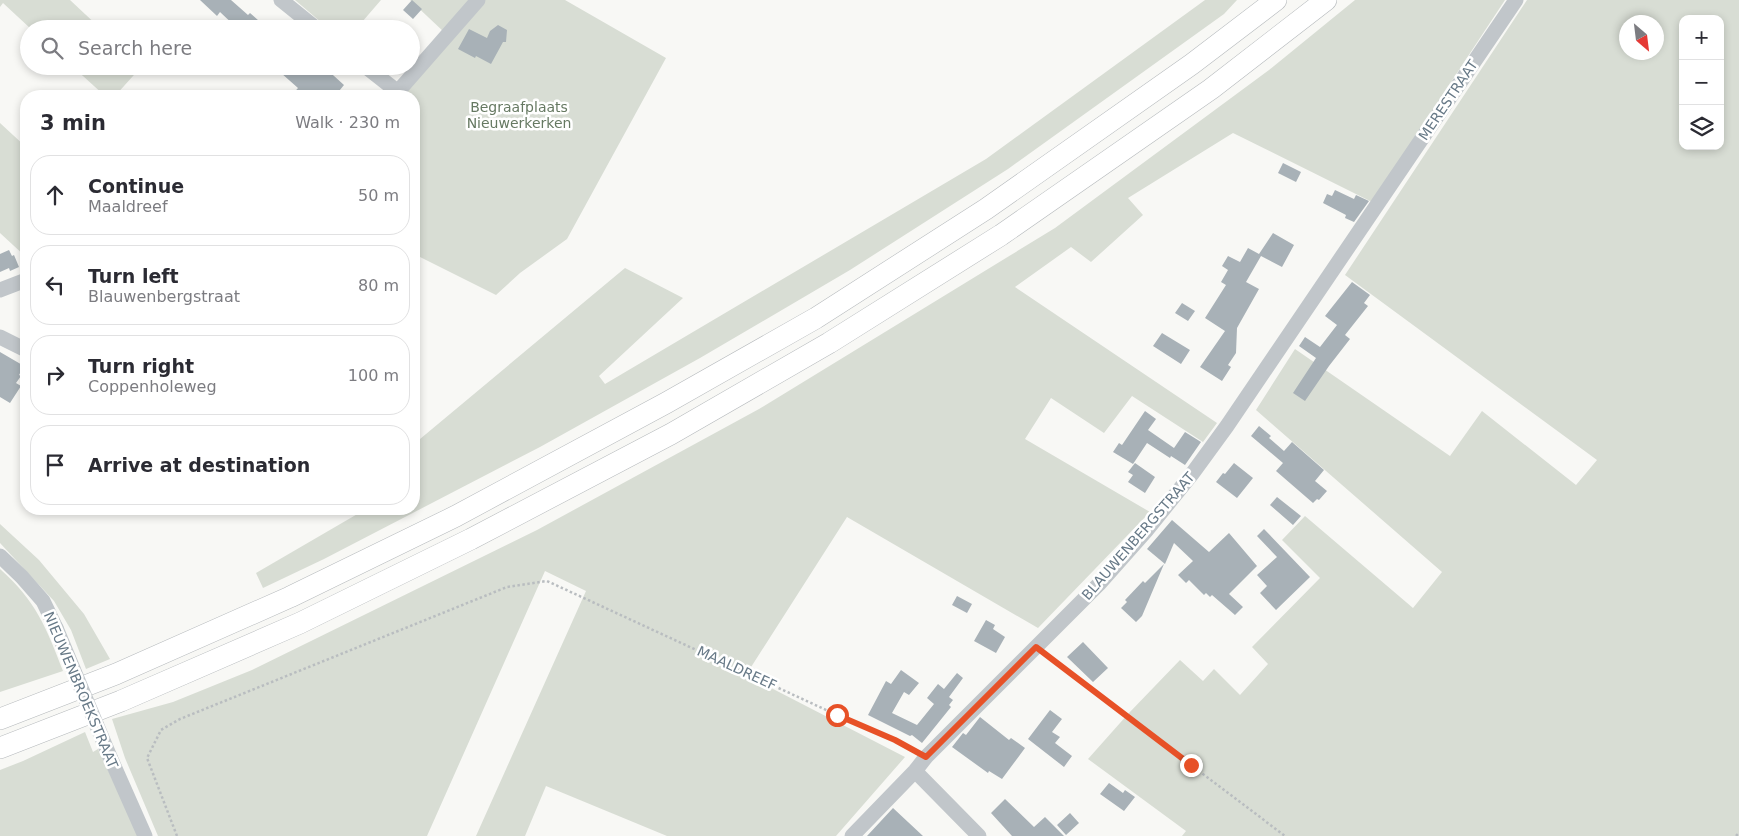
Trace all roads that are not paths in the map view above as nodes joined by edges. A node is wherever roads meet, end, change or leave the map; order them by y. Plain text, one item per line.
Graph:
1 (281, 0) edge
2 (478, 0) edge
3 (1276, 0) edge
4 (1326, 0) edge
5 (1516, 0) edge
6 (306, 20) edge
7 (420, 66) edge
8 (375, 75) edge
9 (413, 75) edge
10 (392, 90) edge
11 (399, 90) edge
12 (1380, 200) joint
13 (20, 282) edge
14 (0, 290) edge
15 (0, 337) edge
16 (20, 347) edge
17 (0, 556) edge
18 (0, 719) edge
19 (0, 748) edge
20 (915, 771) junction
21 (145, 836) edge
22 (852, 836) edge
23 (979, 836) edge

1 - 6 street
2 - 7 street
3 - 18 highway
4 - 19 highway
5 - 12 street, MERESTRAAT
8 - 10 street
9 - 11 street
12 - 20 street, BLAUWENBERGSTRAAT
13 - 14 street
15 - 16 street
17 - 21 street, NIEUWENBROEKSTRAAT, bridge
20 - 22 street, BLAUWENBERGSTRAAT
20 - 23 street

